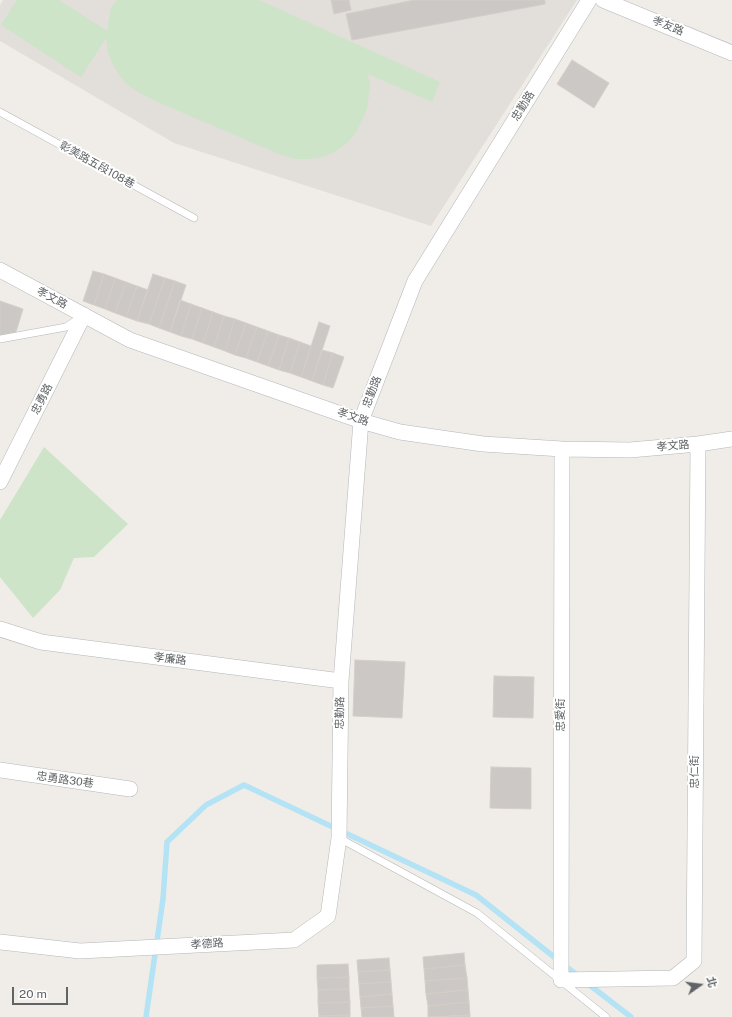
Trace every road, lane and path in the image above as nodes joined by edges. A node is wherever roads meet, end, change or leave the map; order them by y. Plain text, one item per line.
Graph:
1 (589, 0) edge
2 (603, 0) edge
3 (732, 53) edge
4 (0, 112) edge
5 (194, 218) dead end
6 (0, 270) edge
7 (84, 315) junction
8 (0, 339) edge
9 (361, 421) junction
10 (732, 439) edge
11 (698, 444) junction
12 (562, 449) junction
13 (0, 482) edge
14 (0, 629) edge
15 (341, 681) junction
16 (0, 770) edge
17 (130, 790) dead end
18 (339, 838) junction
19 (0, 942) edge
20 (561, 980) junction
21 (606, 1017) edge

1 - 9 street, 忠勤路
2 - 3 street, 孝友路
4 - 5 lane, 彰美路五段108巷
6 - 7 street, 孝文路
7 - 8 lane
7 - 9 street, 孝文路
7 - 13 street, 忠勇路
9 - 12 street, 孝文路
9 - 15 street, 忠勤路
10 - 11 street, 孝文路
11 - 12 street, 孝文路
11 - 20 street, 忠仁街
12 - 20 street, 忠愛街
14 - 15 street, 孝廉路
15 - 18 street, 忠勤路
16 - 17 street, 忠勇路30巷
18 - 19 street, 孝德路
18 - 20 lane
20 - 21 lane

